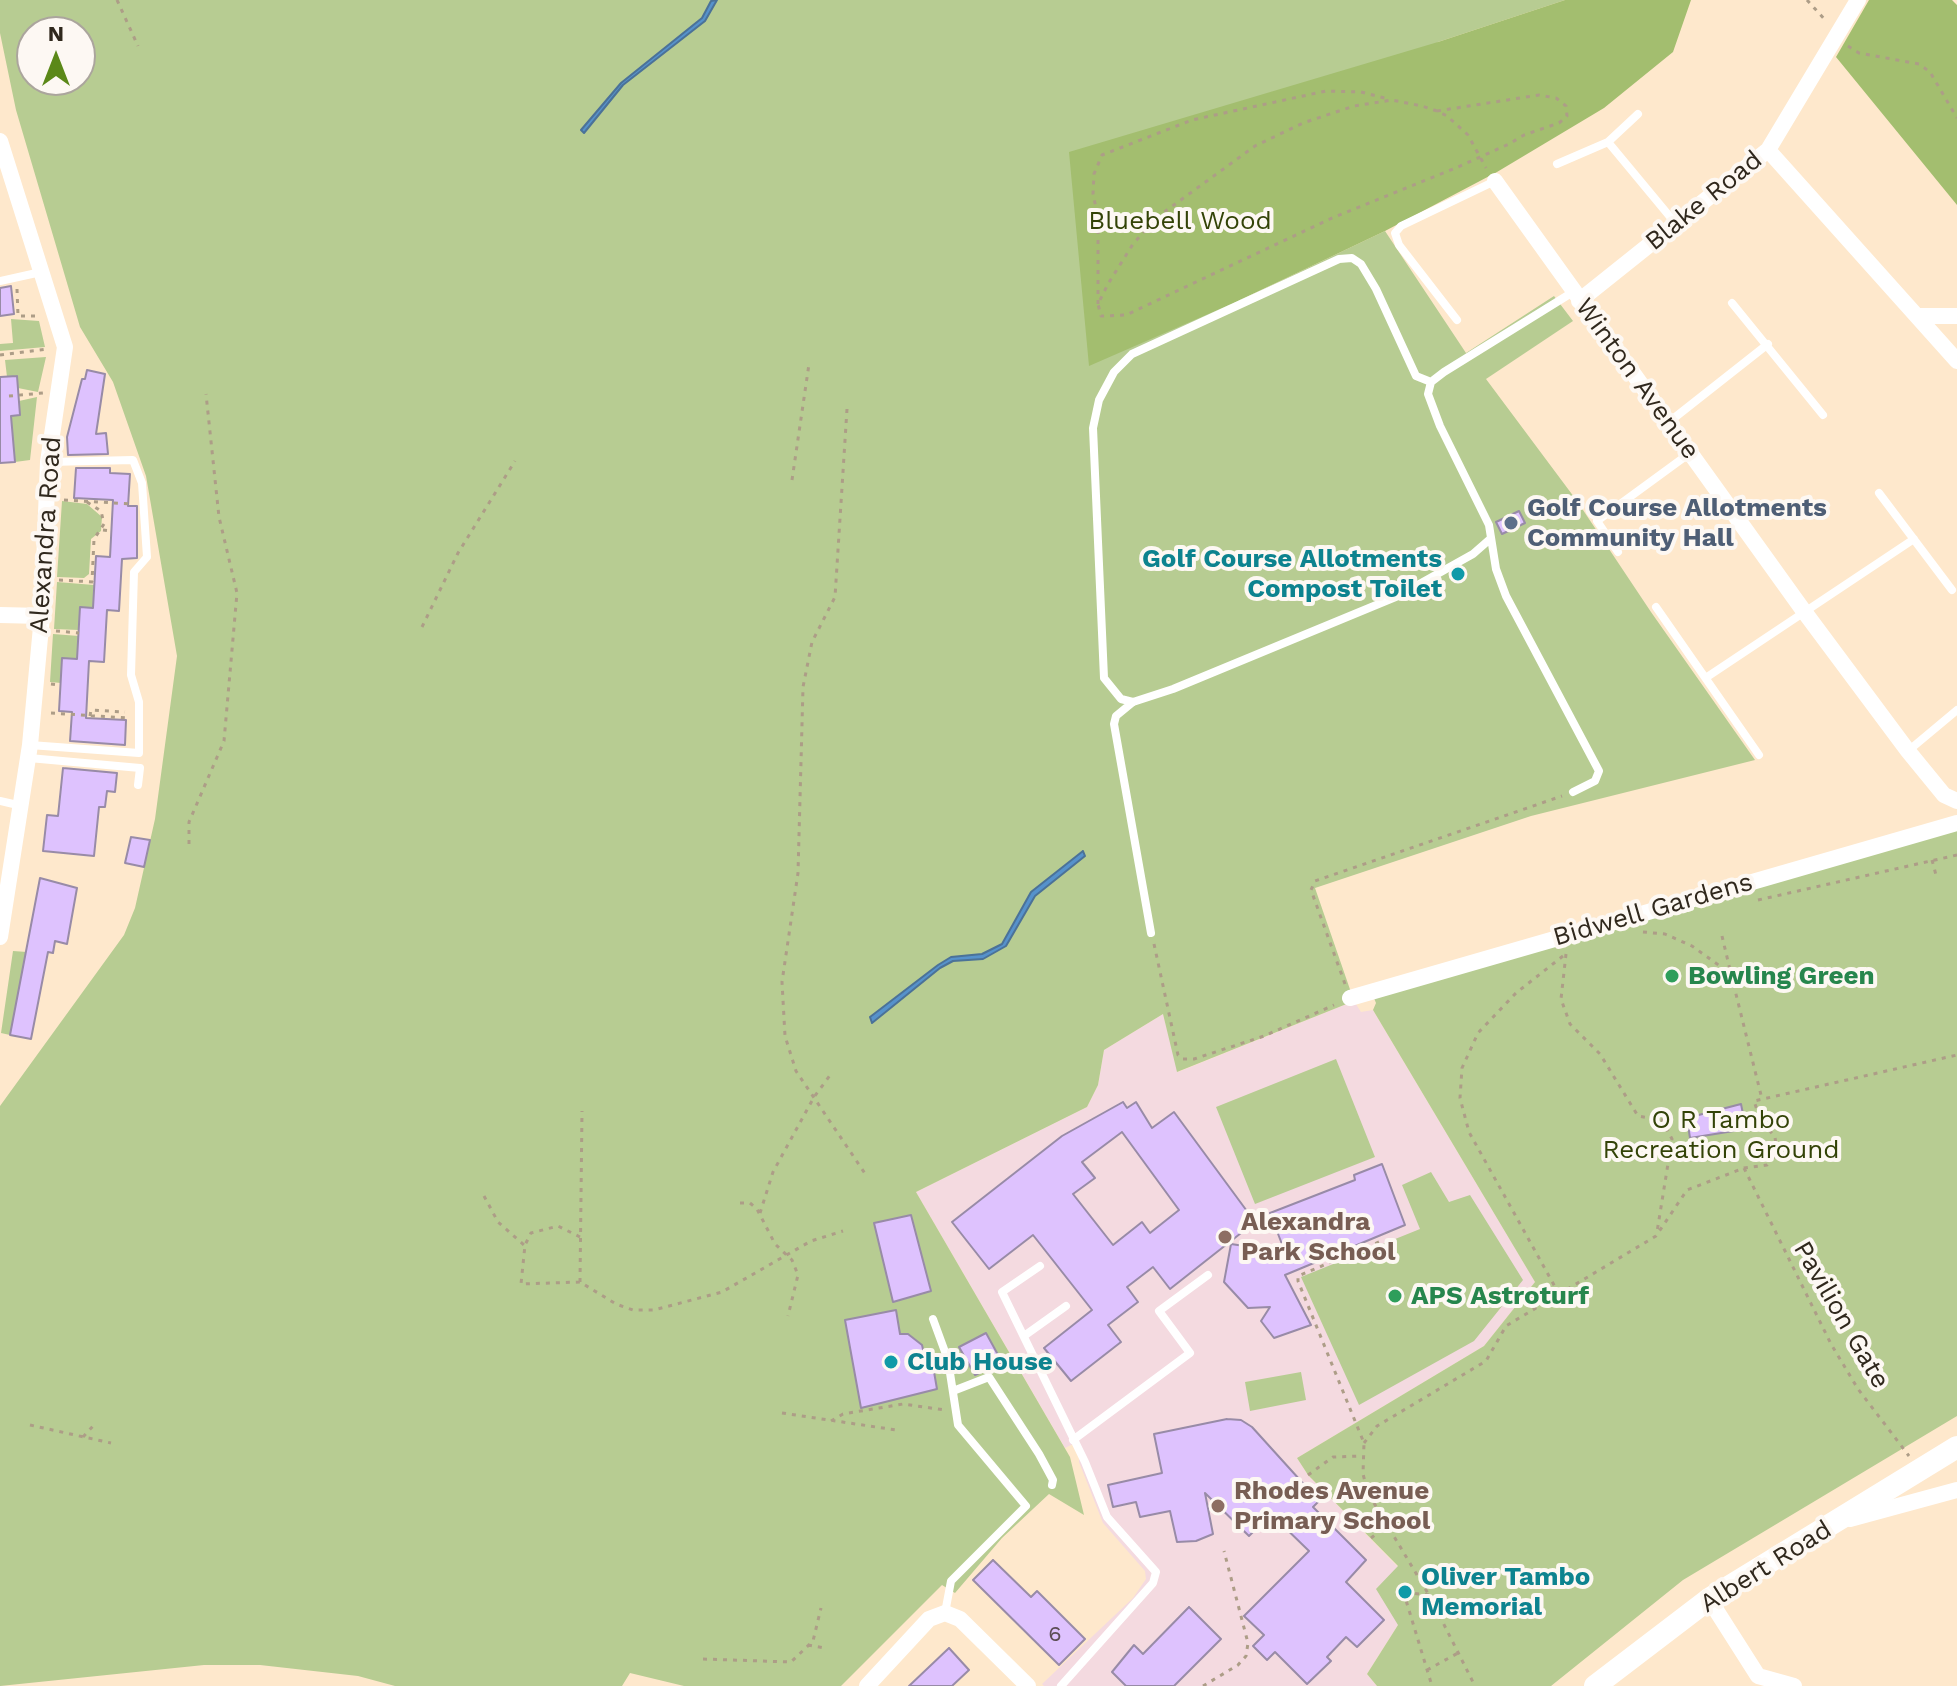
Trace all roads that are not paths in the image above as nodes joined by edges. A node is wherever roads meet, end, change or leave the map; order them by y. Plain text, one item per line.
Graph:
1 (1858, 0) edge
2 (1638, 114) dead end
3 (0, 141) edge
4 (1608, 142) junction
5 (1768, 150) junction
6 (1557, 164) dead end
7 (1495, 181) joint
8 (1676, 224) junction
9 (41, 272) junction
10 (0, 281) edge
11 (1576, 296) junction
12 (1732, 303) dead end
13 (1917, 316) junction
14 (1957, 316) edge
15 (1457, 320) dead end
16 (1768, 344) junction
17 (1957, 361) edge
18 (1416, 376) junction
19 (1431, 382) junction
20 (1430, 402) junction
21 (1823, 415) dead end
22 (1668, 422) junction
23 (1690, 453) junction
24 (48, 462) junction
25 (1879, 493) dead end
26 (1914, 539) junction
27 (1489, 540) junction
28 (1618, 552) dead end
29 (1952, 590) dead end
30 (1656, 607) dead end
31 (1803, 610) junction
32 (0, 615) edge
33 (41, 624) junction
34 (1707, 677) junction
35 (1133, 702) junction
36 (1957, 710) edge
37 (1908, 751) junction
38 (29, 752) junction
39 (1759, 755) dead end
40 (138, 785) dead end
41 (1573, 792) road end
42 (0, 801) edge
43 (1957, 801) edge
44 (22, 806) junction
45 (1957, 823) edge
46 (1151, 933) road end
47 (0, 937) edge
48 (1350, 998) road end
49 (1040, 1266) dead end
50 (1208, 1275) dead end
51 (1066, 1306) dead end
52 (933, 1319) dead end
53 (1024, 1336) junction
54 (953, 1391) junction
55 (1073, 1440) junction
56 (1957, 1447) edge
57 (1052, 1485) dead end
58 (1957, 1490) edge
59 (1832, 1523) junction
60 (1709, 1599) junction
61 (945, 1613) junction
62 (867, 1686) edge
63 (1028, 1686) edge
64 (1061, 1686) edge
65 (1595, 1686) edge
66 (1794, 1686) edge

1 - 5 street, Blake Road
2 - 4 lane
3 - 9 street, Alexandra Road
4 - 6 lane
4 - 8 lane
5 - 8 street, Blake Road
5 - 13 street
7 - 11 street, Winton Avenue
7 - 15 lane
8 - 11 street, Blake Road
9 - 10 lane
9 - 24 street, Alexandra Road
11 - 19 lane
11 - 22 street, Winton Avenue
12 - 16 lane
13 - 14 street
13 - 17 street
16 - 21 lane
16 - 22 lane
18 - 19 lane
18 - 20 lane
18 - 35 lane
19 - 20 lane
20 - 27 lane
22 - 23 street, Winton Avenue
23 - 28 lane
23 - 31 street, Winton Avenue
24 - 33 street, Alexandra Road
24 - 38 lane
25 - 26 lane
26 - 29 lane
26 - 31 lane
27 - 35 lane
27 - 41 lane
30 - 34 lane
31 - 34 lane
31 - 37 street, Winton Avenue
32 - 33 street
33 - 38 street, Alexandra Road
34 - 39 lane
35 - 46 lane
36 - 37 lane
37 - 43 street, Winton Avenue
38 - 40 lane
38 - 44 street, Alexandra Road
42 - 44 lane
44 - 47 street, Alexandra Road
45 - 48 street, Bidwell Gardens
49 - 53 lane
50 - 55 lane
51 - 53 lane
52 - 54 lane
53 - 55 lane
54 - 57 lane
54 - 61 lane
55 - 64 lane
56 - 59 main road
58 - 59 street, Albert Road
59 - 60 main road, Albert Road
60 - 65 main road, Albert Road
60 - 66 street
61 - 62 street
61 - 63 street

